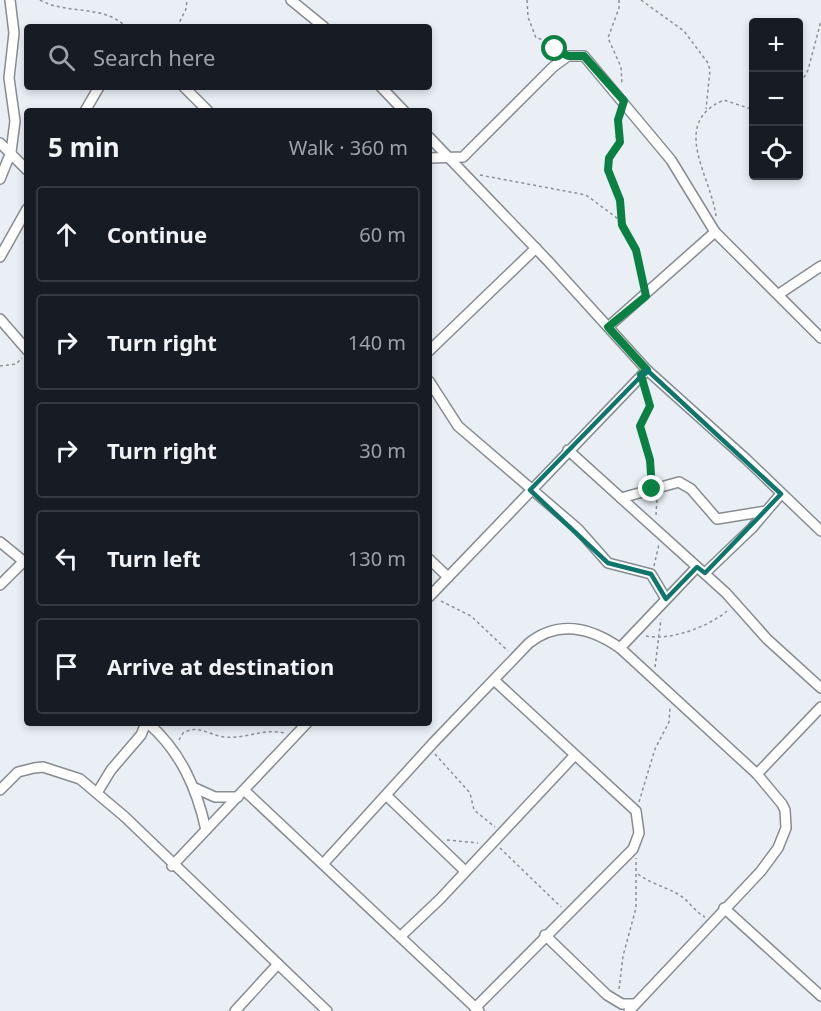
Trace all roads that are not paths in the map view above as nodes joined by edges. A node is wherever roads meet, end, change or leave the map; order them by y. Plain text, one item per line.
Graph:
1 (10, 0) edge
2 (291, 0) edge
3 (320, 24) edge
4 (97, 90) edge
5 (187, 90) edge
6 (384, 90) edge
7 (87, 108) edge
8 (205, 108) edge
9 (401, 108) edge
10 (432, 140) edge
11 (0, 142) edge
12 (11, 152) junction
13 (447, 156) junction
14 (432, 158) edge
15 (24, 167) edge
16 (0, 178) edge
17 (24, 214) edge
18 (715, 232) junction
19 (536, 248) junction
20 (0, 257) edge
21 (821, 266) edge
22 (779, 294) junction
23 (0, 319) edge
24 (608, 327) junction
25 (821, 338) edge
26 (432, 346) edge
27 (24, 348) edge
28 (644, 373) junction
29 (432, 386) edge
30 (568, 450) junction
31 (530, 490) junction
32 (781, 494) junction
33 (621, 498) junction
34 (766, 511) junction
35 (821, 531) edge
36 (0, 542) edge
37 (24, 562) edge
38 (432, 562) edge
39 (24, 564) edge
40 (697, 567) junction
41 (705, 573) junction
42 (448, 577) junction
43 (0, 585) edge
44 (432, 593) edge
45 (664, 601) junction
46 (620, 648) junction
47 (494, 680) junction
48 (821, 688) edge
49 (821, 707) edge
50 (146, 726) edge
51 (150, 726) edge
52 (304, 726) edge
53 (574, 756) junction
54 (757, 774) junction
55 (195, 788) junction
56 (0, 790) edge
57 (97, 793) junction
58 (241, 794) junction
59 (387, 796) junction
60 (206, 830) junction
61 (323, 864) junction
62 (172, 866) junction
63 (465, 871) junction
64 (724, 908) junction
65 (545, 935) junction
66 (401, 936) junction
67 (278, 964) junction
68 (821, 996) edge
69 (632, 1008) edge
70 (477, 1009) edge
71 (235, 1011) edge
72 (327, 1011) edge

1 - 12 street
2 - 3 street
4 - 7 street
5 - 8 street
6 - 9 street
10 - 13 street
11 - 12 street
12 - 15 street
12 - 16 street
13 - 14 street
13 - 18 street
13 - 19 street
17 - 20 street
18 - 22 street
18 - 24 street
19 - 24 street
19 - 26 street
21 - 22 street
22 - 25 street
23 - 27 street
24 - 28 street
28 - 30 street
28 - 32 street
29 - 31 street
30 - 31 street
30 - 33 street
31 - 42 street
31 - 45 street
32 - 34 street
32 - 35 street
33 - 34 street
33 - 40 street
34 - 41 street
36 - 37 street
38 - 42 street
39 - 43 street
40 - 41 street
40 - 45 street
41 - 48 street
42 - 44 street
45 - 46 street
46 - 47 street
46 - 54 street
47 - 53 street
47 - 59 street
49 - 54 street
50 - 57 street
51 - 55 street
52 - 58 street
53 - 63 street
53 - 65 street
54 - 64 street
55 - 58 street
55 - 60 street
56 - 57 street
57 - 62 street
58 - 60 street
58 - 61 street
59 - 61 street
59 - 63 street
60 - 62 street
61 - 66 street
62 - 67 street
63 - 66 street
64 - 68 street
64 - 69 street
65 - 69 street
65 - 70 street
66 - 70 street
67 - 71 street
67 - 72 street

